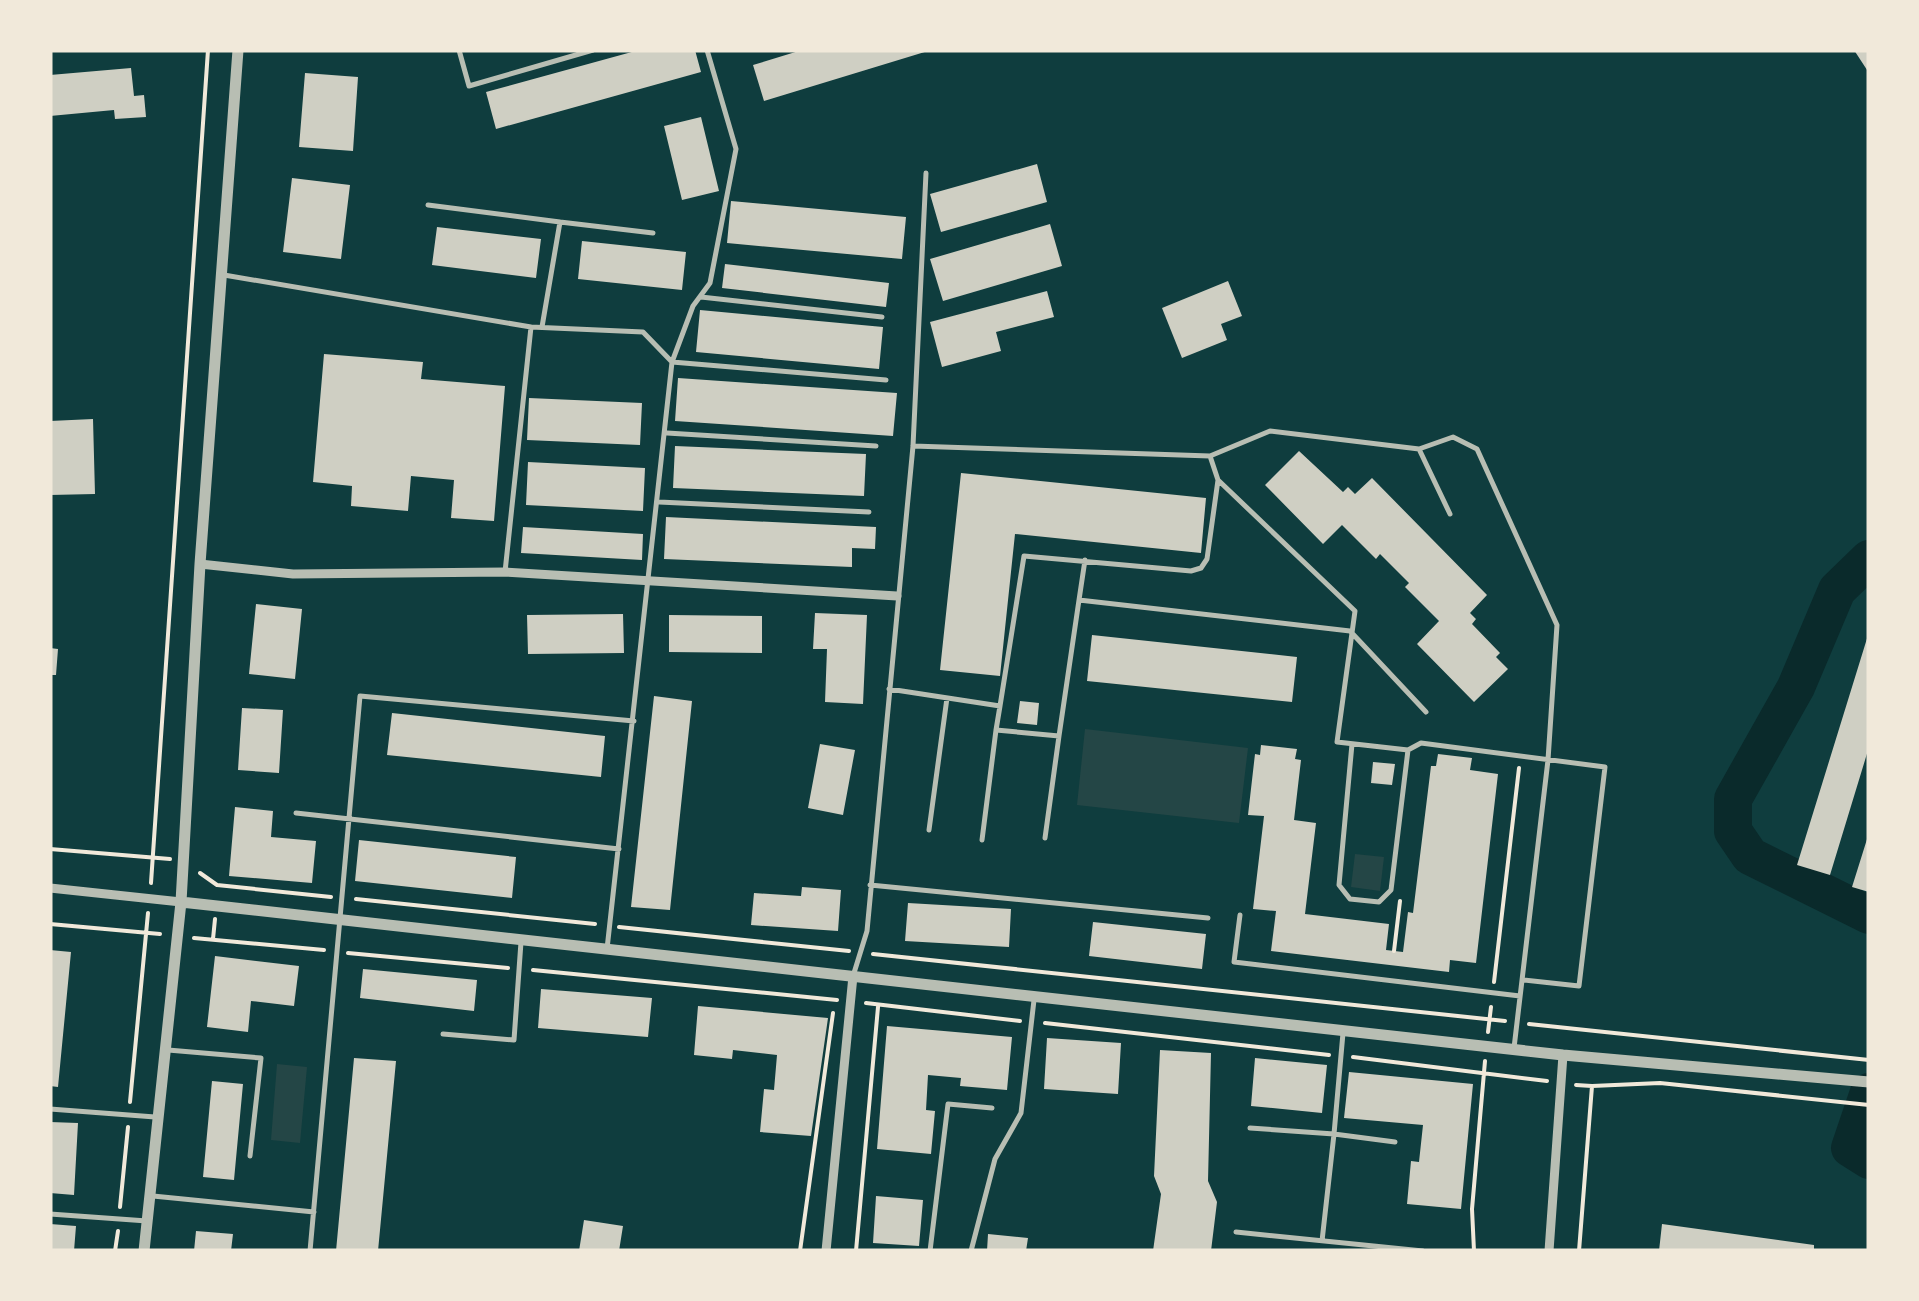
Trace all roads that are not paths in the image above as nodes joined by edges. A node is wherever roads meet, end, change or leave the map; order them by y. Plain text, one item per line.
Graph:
1 (238, 50) edge
2 (459, 50) edge
3 (593, 50) edge
4 (706, 50) edge
5 (926, 174) dead end
6 (428, 205) dead end
7 (560, 222) junction
8 (653, 233) dead end
9 (222, 275) junction
10 (701, 297) junction
11 (882, 317) dead end
12 (531, 327) junction
13 (542, 327) junction
14 (672, 362) junction
15 (886, 380) dead end
16 (667, 433) junction
17 (876, 446) dead end
18 (913, 446) junction
19 (1420, 449) junction
20 (1210, 456) junction
21 (1218, 480) junction
22 (659, 502) junction
23 (870, 512) dead end
24 (1450, 514) dead end
25 (1085, 560) junction
26 (200, 564) junction
27 (504, 572) junction
28 (650, 581) junction
29 (898, 596) junction
30 (1079, 600) junction
31 (1350, 632) junction
32 (889, 689) junction
33 (946, 698) junction
34 (1000, 706) junction
35 (1426, 712) dead end
36 (634, 720) junction
37 (996, 730) junction
38 (1059, 736) junction
39 (1352, 744) junction
40 (1408, 750) junction
41 (1548, 760) junction
42 (296, 814) dead end
43 (348, 819) junction
44 (929, 830) dead end
45 (1044, 838) dead end
46 (982, 840) dead end
47 (619, 850) junction
48 (870, 885) junction
49 (50, 888) edge
50 (180, 902) junction
51 (1240, 916) dead end
52 (1208, 918) dead end
53 (342, 919) junction
54 (521, 939) junction
55 (607, 948) junction
56 (853, 976) junction
57 (1522, 980) junction
58 (1034, 996) junction
59 (1520, 996) junction
60 (1344, 1030) junction
61 (443, 1034) dead end
62 (165, 1049) junction
63 (1514, 1050) junction
64 (1562, 1056) junction
65 (1869, 1082) edge
66 (992, 1108) dead end
67 (50, 1109) edge
68 (158, 1118) junction
69 (1250, 1128) dead end
70 (1334, 1134) junction
71 (1395, 1142) dead end
72 (250, 1156) dead end
73 (150, 1195) junction
74 (314, 1212) junction
75 (50, 1214) edge
76 (147, 1221) junction
77 (1236, 1232) dead end
78 (1322, 1241) junction
79 (144, 1251) edge
80 (310, 1251) edge
81 (826, 1251) edge
82 (930, 1251) edge
83 (971, 1251) edge
84 (1423, 1251) edge
85 (1550, 1251) edge

1 - 9 street
2 - 3 lane
4 - 10 lane
5 - 18 lane
6 - 7 lane
7 - 8 lane
7 - 13 lane
9 - 12 lane
9 - 26 street
10 - 11 lane
10 - 14 lane
12 - 13 lane
12 - 27 lane
13 - 14 lane
14 - 15 lane
14 - 16 lane
16 - 17 lane
16 - 22 lane
18 - 20 lane
18 - 29 lane
19 - 20 lane
19 - 24 lane
19 - 41 lane
20 - 21 lane
21 - 25 lane
21 - 31 lane
22 - 23 lane
22 - 28 lane
25 - 30 lane
25 - 34 lane
26 - 27 street
26 - 50 street
27 - 28 street
28 - 29 street
28 - 36 lane
29 - 32 lane
30 - 31 lane
30 - 38 lane
31 - 35 lane
31 - 39 lane
32 - 33 lane
32 - 48 lane
33 - 34 lane
33 - 44 lane
34 - 37 lane
36 - 43 lane
36 - 47 lane
37 - 38 lane
37 - 46 lane
38 - 45 lane
39 - 40 lane
39 - 40 lane
40 - 41 lane
41 - 57 lane
41 - 57 lane
42 - 43 lane
43 - 47 lane
43 - 53 lane
47 - 55 lane
48 - 52 lane
48 - 56 lane
49 - 50 street
50 - 53 street
50 - 62 street
51 - 59 lane
53 - 54 street
53 - 74 lane
54 - 55 street
54 - 61 lane
55 - 56 street
56 - 58 street
56 - 81 street
57 - 59 lane
58 - 60 street
58 - 83 lane
59 - 63 lane
60 - 63 street
60 - 70 lane
62 - 68 street
62 - 72 lane
63 - 64 street
64 - 65 street
64 - 85 street
66 - 82 lane
67 - 68 lane
68 - 73 street
69 - 70 lane
70 - 71 lane
70 - 78 lane
73 - 74 lane
73 - 76 street
74 - 80 lane
75 - 76 lane
76 - 79 street
77 - 78 lane
78 - 84 lane

